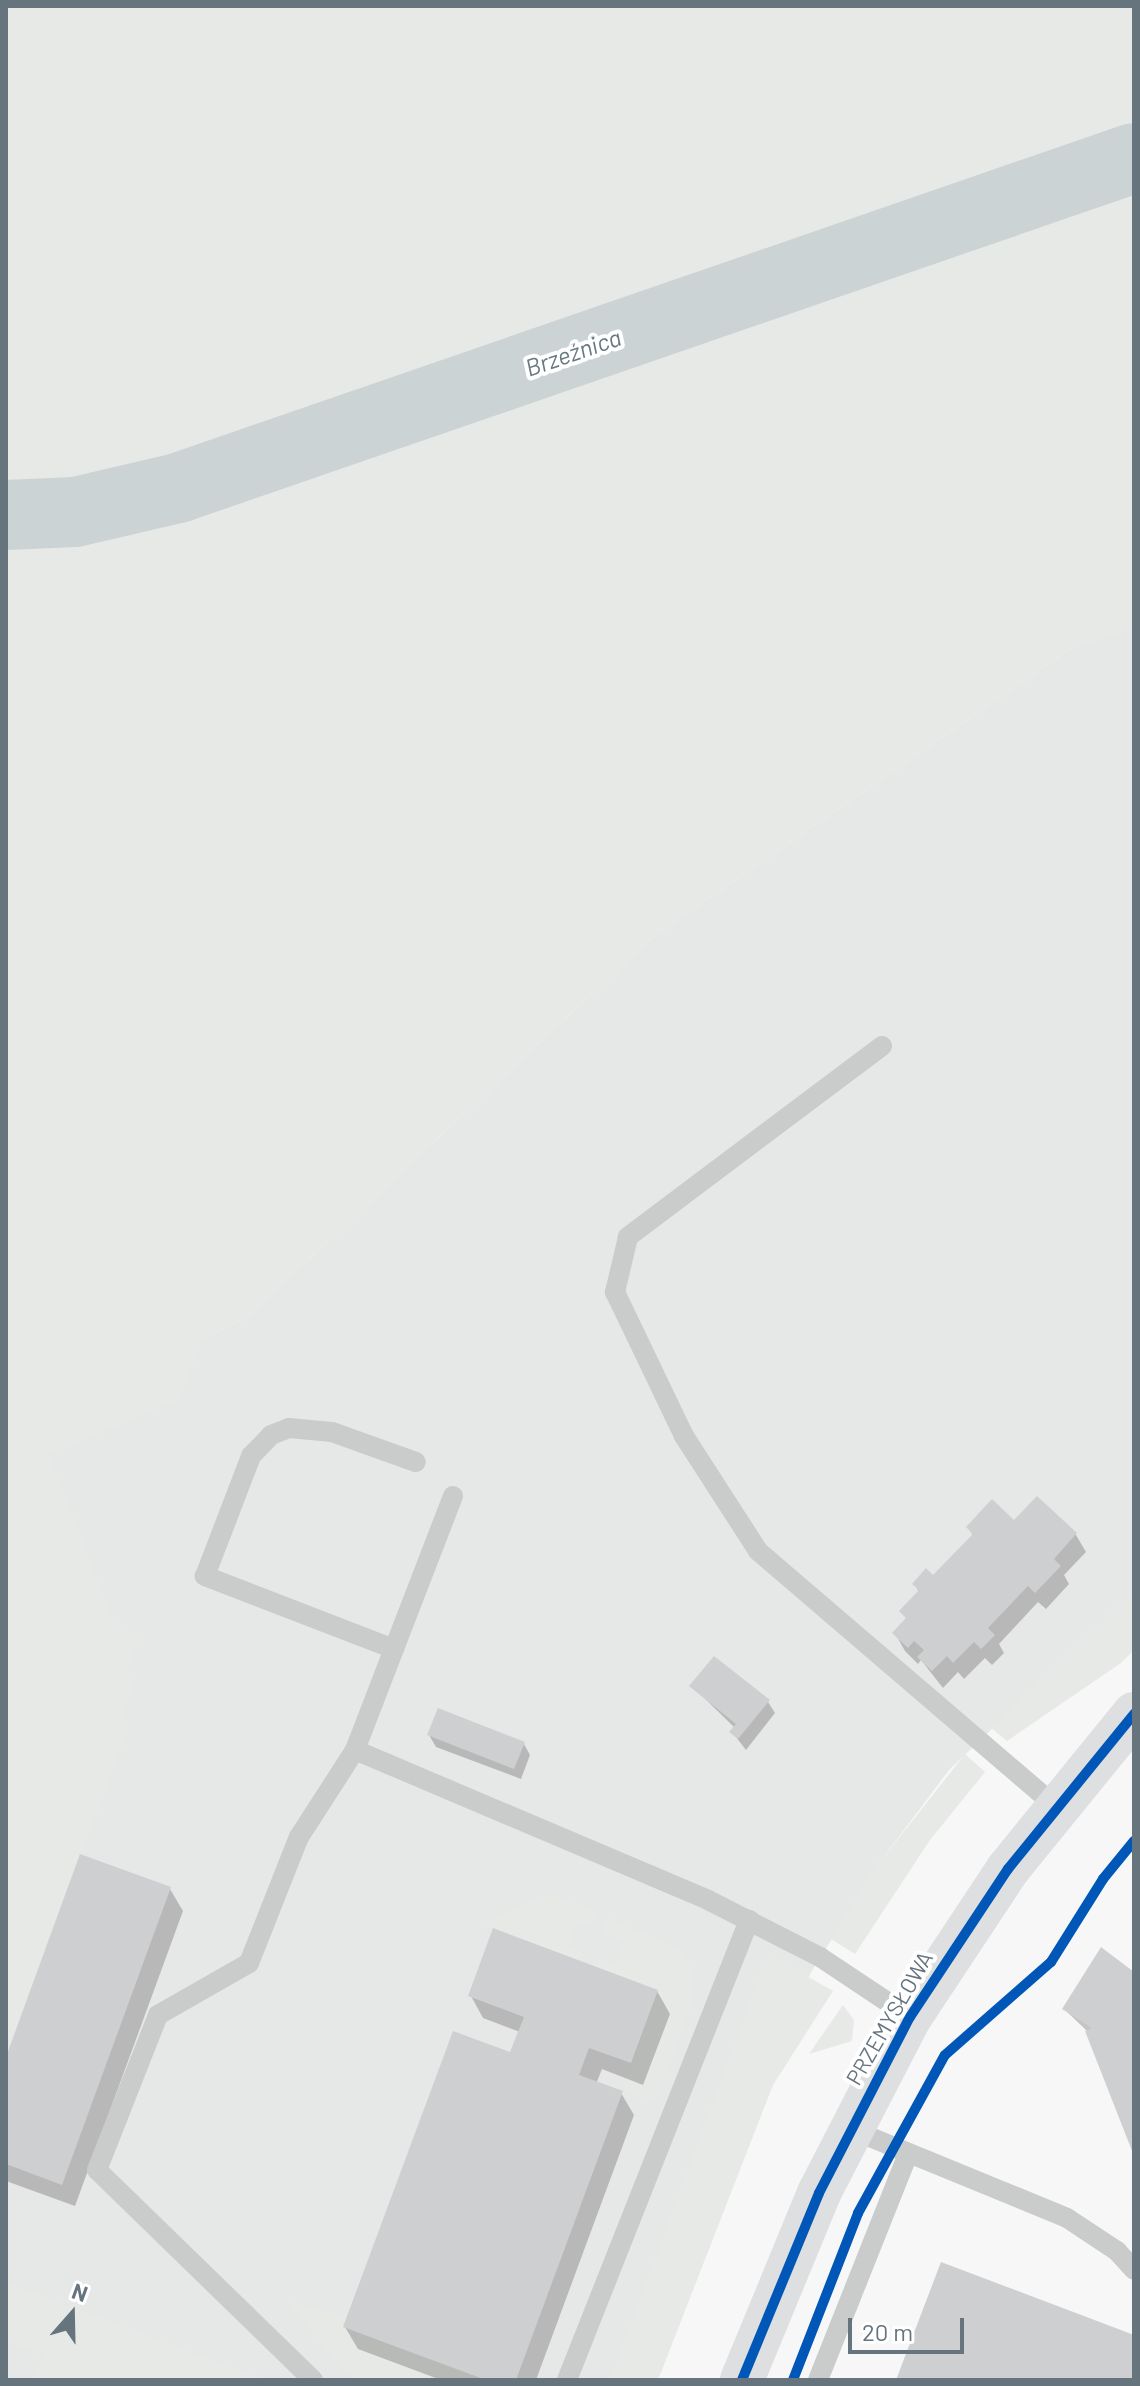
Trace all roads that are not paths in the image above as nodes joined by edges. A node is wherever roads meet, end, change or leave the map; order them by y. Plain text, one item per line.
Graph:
1 (882, 1046) dead end
2 (416, 1462) dead end
3 (453, 1496) dead end
4 (394, 1649) junction
5 (1130, 1725) edge
6 (355, 1750) junction
7 (1056, 1806) junction
8 (749, 1920) junction
9 (910, 2017) junction
10 (848, 2128) junction
11 (908, 2154) junction
12 (1134, 2270) edge
13 (313, 2380) edge
14 (567, 2380) edge
15 (742, 2380) edge
16 (818, 2380) edge

1 - 7 lane
2 - 4 lane
3 - 4 lane
4 - 6 lane
5 - 7 street, PRZEMYSŁOWA
6 - 8 lane
6 - 13 lane
7 - 9 street, PRZEMYSŁOWA
8 - 9 lane
8 - 14 lane
9 - 10 street, PRZEMYSŁOWA
10 - 11 lane
10 - 15 street, PRZEMYSŁOWA
11 - 12 lane
11 - 16 lane

